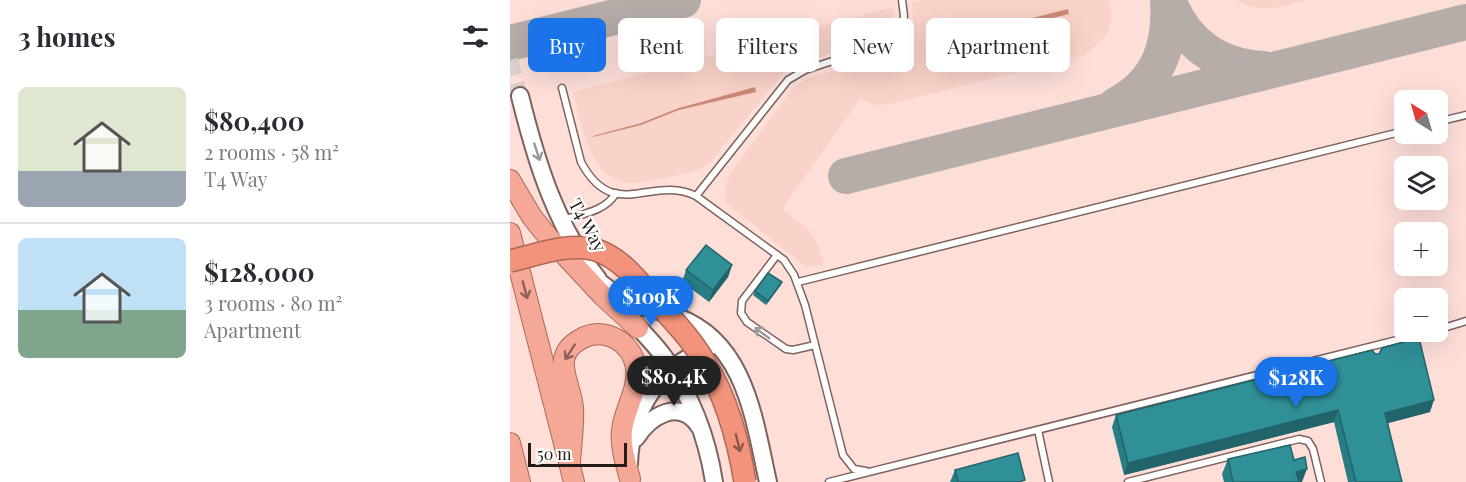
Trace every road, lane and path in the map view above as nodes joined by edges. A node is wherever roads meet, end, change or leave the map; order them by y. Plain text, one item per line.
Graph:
1 (902, 0) edge
2 (562, 88) dead end
3 (520, 96) tunnel mouth
4 (1466, 115) edge
5 (1448, 119) edge
6 (1394, 133) edge
7 (510, 180) edge
8 (616, 193) junction
9 (696, 196) junction
10 (560, 220) junction
11 (510, 233) edge
12 (777, 255) junction
13 (510, 261) edge
14 (798, 282) junction
15 (602, 284) junction
16 (1466, 321) edge
17 (1451, 327) junction
18 (638, 328) junction
19 (1448, 328) edge
20 (1466, 328) edge
21 (1394, 340) edge
22 (815, 345) junction
23 (1370, 345) junction
24 (721, 347) junction
25 (1371, 353) edge
26 (671, 369) junction
27 (1038, 430) junction
28 (702, 432) junction
29 (510, 443) edge
30 (630, 453) junction
31 (873, 471) junction
32 (572, 472) edge
33 (631, 481) edge
34 (520, 482) edge
35 (714, 482) edge
36 (745, 482) edge
37 (768, 482) edge
38 (829, 482) edge
39 (1049, 482) edge
40 (1128, 482) edge
41 (1321, 482) edge

1 - 9 lane
2 - 8 lane
3 -> 10 main road, T4 Way
4 - 5 lane
6 - 14 lane
7 - 18 highway
8 - 9 lane
8 - 10 lane
9 - 12 lane
10 - 15 main road, T4 Way
11 -> 32 highway
12 - 14 lane
22 -> 12 lane
13 -> 36 highway, bridge
14 - 22 lane
15 - 18 main road, T4 Way
15 - 24 main road
16 - 17 lane
17 - 19 lane
17 - 20 lane
18 - 26 main road, T4 Way
21 - 23 lane
22 - 31 lane
23 - 25 lane
23 - 27 lane
24 - 26 main road
24 - 37 main road
26 - 28 main road, T4 Way
26 - 30 main road
27 - 31 lane
27 - 39 lane
28 - 30 main road
28 - 35 main road, T4 Way
29 - 34 highway
30 - 33 main road
31 - 38 lane
33 -> 32 highway
40 - 41 lane

